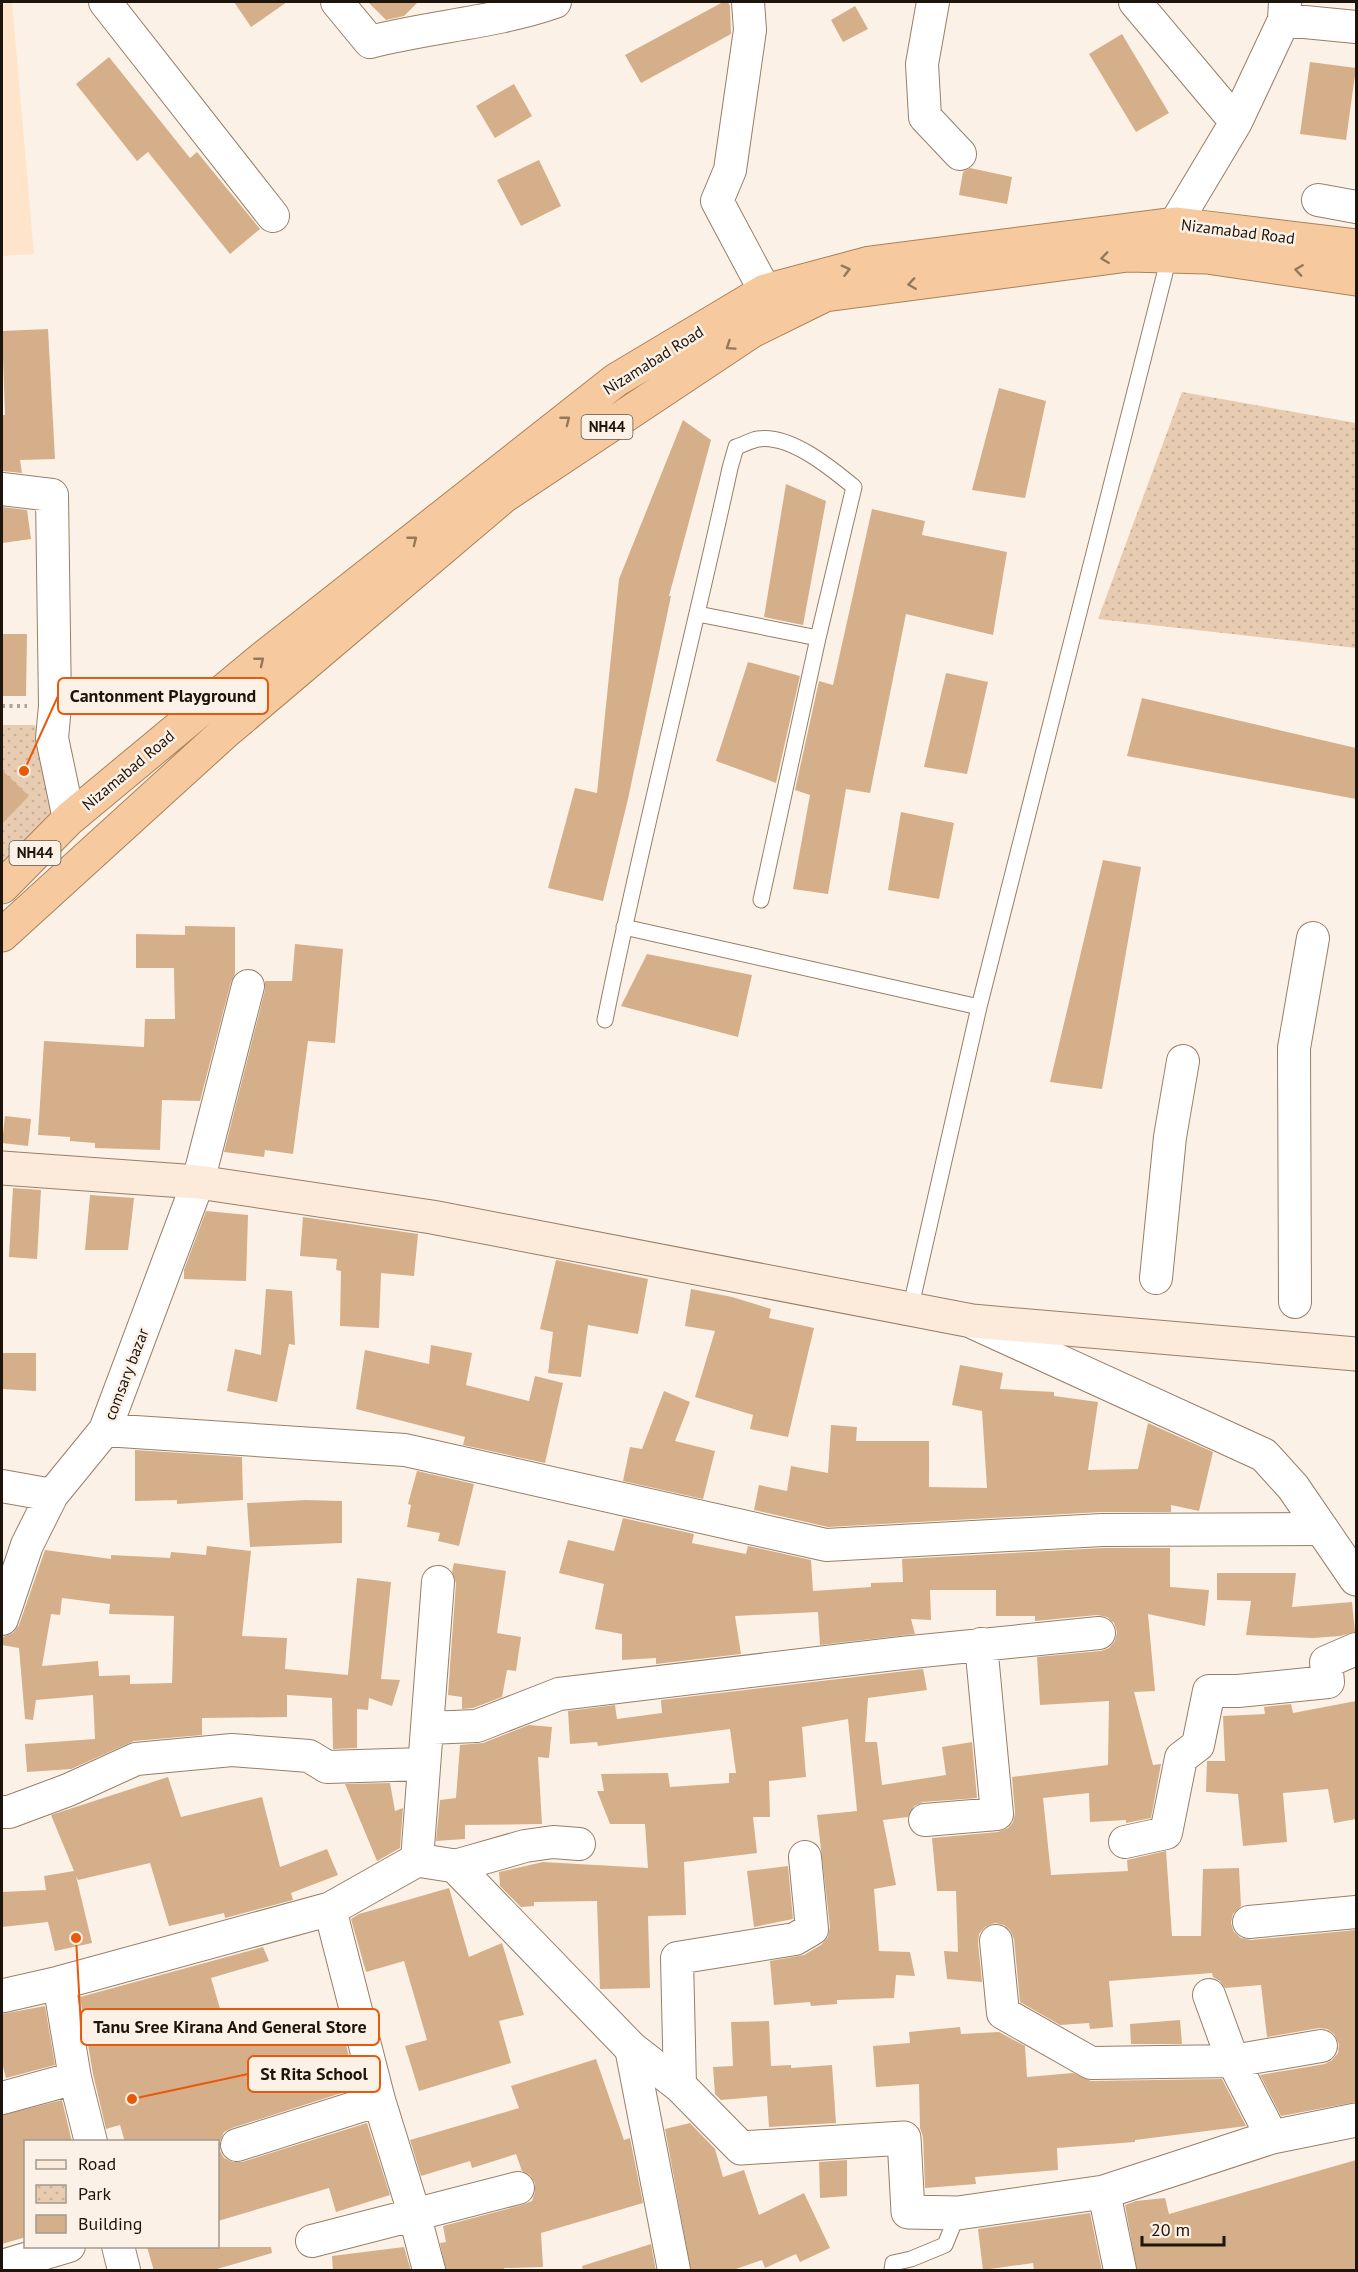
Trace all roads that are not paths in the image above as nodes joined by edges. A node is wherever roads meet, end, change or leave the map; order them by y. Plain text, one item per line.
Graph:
1 (105, 2) edge
2 (337, 2) edge
3 (555, 2) edge
4 (748, 2) edge
5 (933, 2) edge
6 (1135, 2) edge
7 (1285, 10) edge
8 (1356, 27) edge
9 (1236, 122) junction
10 (960, 153) dead end
11 (1318, 200) dead end
12 (1356, 207) edge
13 (273, 216) dead end
14 (1175, 224) junction
15 (1356, 246) edge
16 (1169, 257) junction
17 (1356, 279) edge
18 (765, 291) junction
19 (2, 489) edge
20 (698, 614) junction
21 (818, 638) junction
22 (69, 819) junction
23 (2, 887) edge
24 (761, 900) dead end
25 (624, 927) junction
26 (2, 935) edge
27 (1313, 938) dead end
28 (248, 986) dead end
29 (979, 1007) junction
30 (605, 1020) dead end
31 (1183, 1061) dead end
32 (2, 1168) edge
33 (198, 1182) junction
34 (1156, 1278) dead end
35 (1295, 1302) dead end
36 (910, 1310) junction
37 (972, 1321) junction
38 (1356, 1354) edge
39 (105, 1430) junction
40 (2, 1486) edge
41 (52, 1495) junction
42 (1322, 1529) junction
43 (1356, 1578) edge
44 (438, 1582) dead end
45 (2, 1619) edge
46 (1099, 1633) dead end
47 (981, 1644) junction
48 (1356, 1649) edge
49 (427, 1728) junction
50 (423, 1764) junction
51 (2, 1812) edge
52 (925, 1820) dead end
53 (1125, 1842) dead end
54 (579, 1844) dead end
55 (805, 1857) dead end
56 (417, 1860) junction
57 (455, 1866) junction
58 (330, 1909) junction
59 (1356, 1911) edge
60 (1249, 1922) dead end
61 (996, 1941) dead end
62 (59, 1983) junction
63 (1209, 1995) dead end
64 (2, 1996) edge
65 (1321, 2046) dead end
66 (631, 2048) junction
67 (1233, 2061) junction
68 (75, 2078) junction
69 (680, 2086) junction
70 (2, 2098) edge
71 (379, 2100) junction
72 (1356, 2120) edge
73 (1272, 2137) junction
74 (90, 2140) edge
75 (237, 2145) dead end
76 (518, 2188) dead end
77 (1104, 2192) junction
78 (958, 2213) junction
79 (414, 2214) junction
80 (312, 2241) dead end
81 (65, 2248) edge
82 (118, 2248) edge
83 (2, 2266) edge
84 (124, 2271) edge
85 (429, 2271) edge
86 (674, 2271) edge
87 (892, 2271) edge
88 (1120, 2271) edge

1 - 13 street
2 - 3 street
4 - 18 street
5 - 10 street
6 - 9 street
7 - 8 street
7 - 9 street
9 - 14 street
11 - 12 street
14 - 15 highway, Nizamabad Road / NH44
18 -> 14 highway, Nizamabad Road / NH44
17 -> 16 highway, NH44
16 -> 26 highway, NH44
16 - 29 lane
22 -> 18 highway, Nizamabad Road / NH44
19 - 22 street
20 - 21 lane
20 - 21 lane
20 - 25 lane
21 - 24 lane
22 - 23 highway, Nizamabad Road / NH44
25 - 29 lane
25 - 30 lane
27 - 35 street
28 - 33 street, comsary bazar
29 - 36 lane
31 - 34 street
32 - 33 main road
33 - 36 main road
33 - 39 street, comsary bazar
36 - 37 main road
37 - 38 main road
37 - 42 street
39 - 41 street, comsary bazar
39 - 42 street
40 - 41 street
41 - 45 street, comsary bazar
42 - 43 street
44 - 49 street
46 - 47 street
47 - 49 street
47 - 52 street
48 - 53 street
49 - 50 street
50 - 51 street
50 - 56 street
54 - 57 street
55 - 69 street
56 - 57 street
56 - 58 street
57 - 66 street
58 - 62 street
58 - 71 street
59 - 60 street
61 - 67 street
62 - 64 street
62 - 68 street
63 - 67 street
65 - 67 street
66 - 69 street
66 - 86 street
67 - 73 street
68 - 70 street
68 - 74 street
69 - 78 street
71 - 75 street
71 - 79 street
72 - 73 street
73 - 77 street
76 - 79 street
77 - 78 street
77 - 88 street
78 - 87 lane
79 - 80 street
79 - 85 street
81 - 83 street
82 - 84 street

